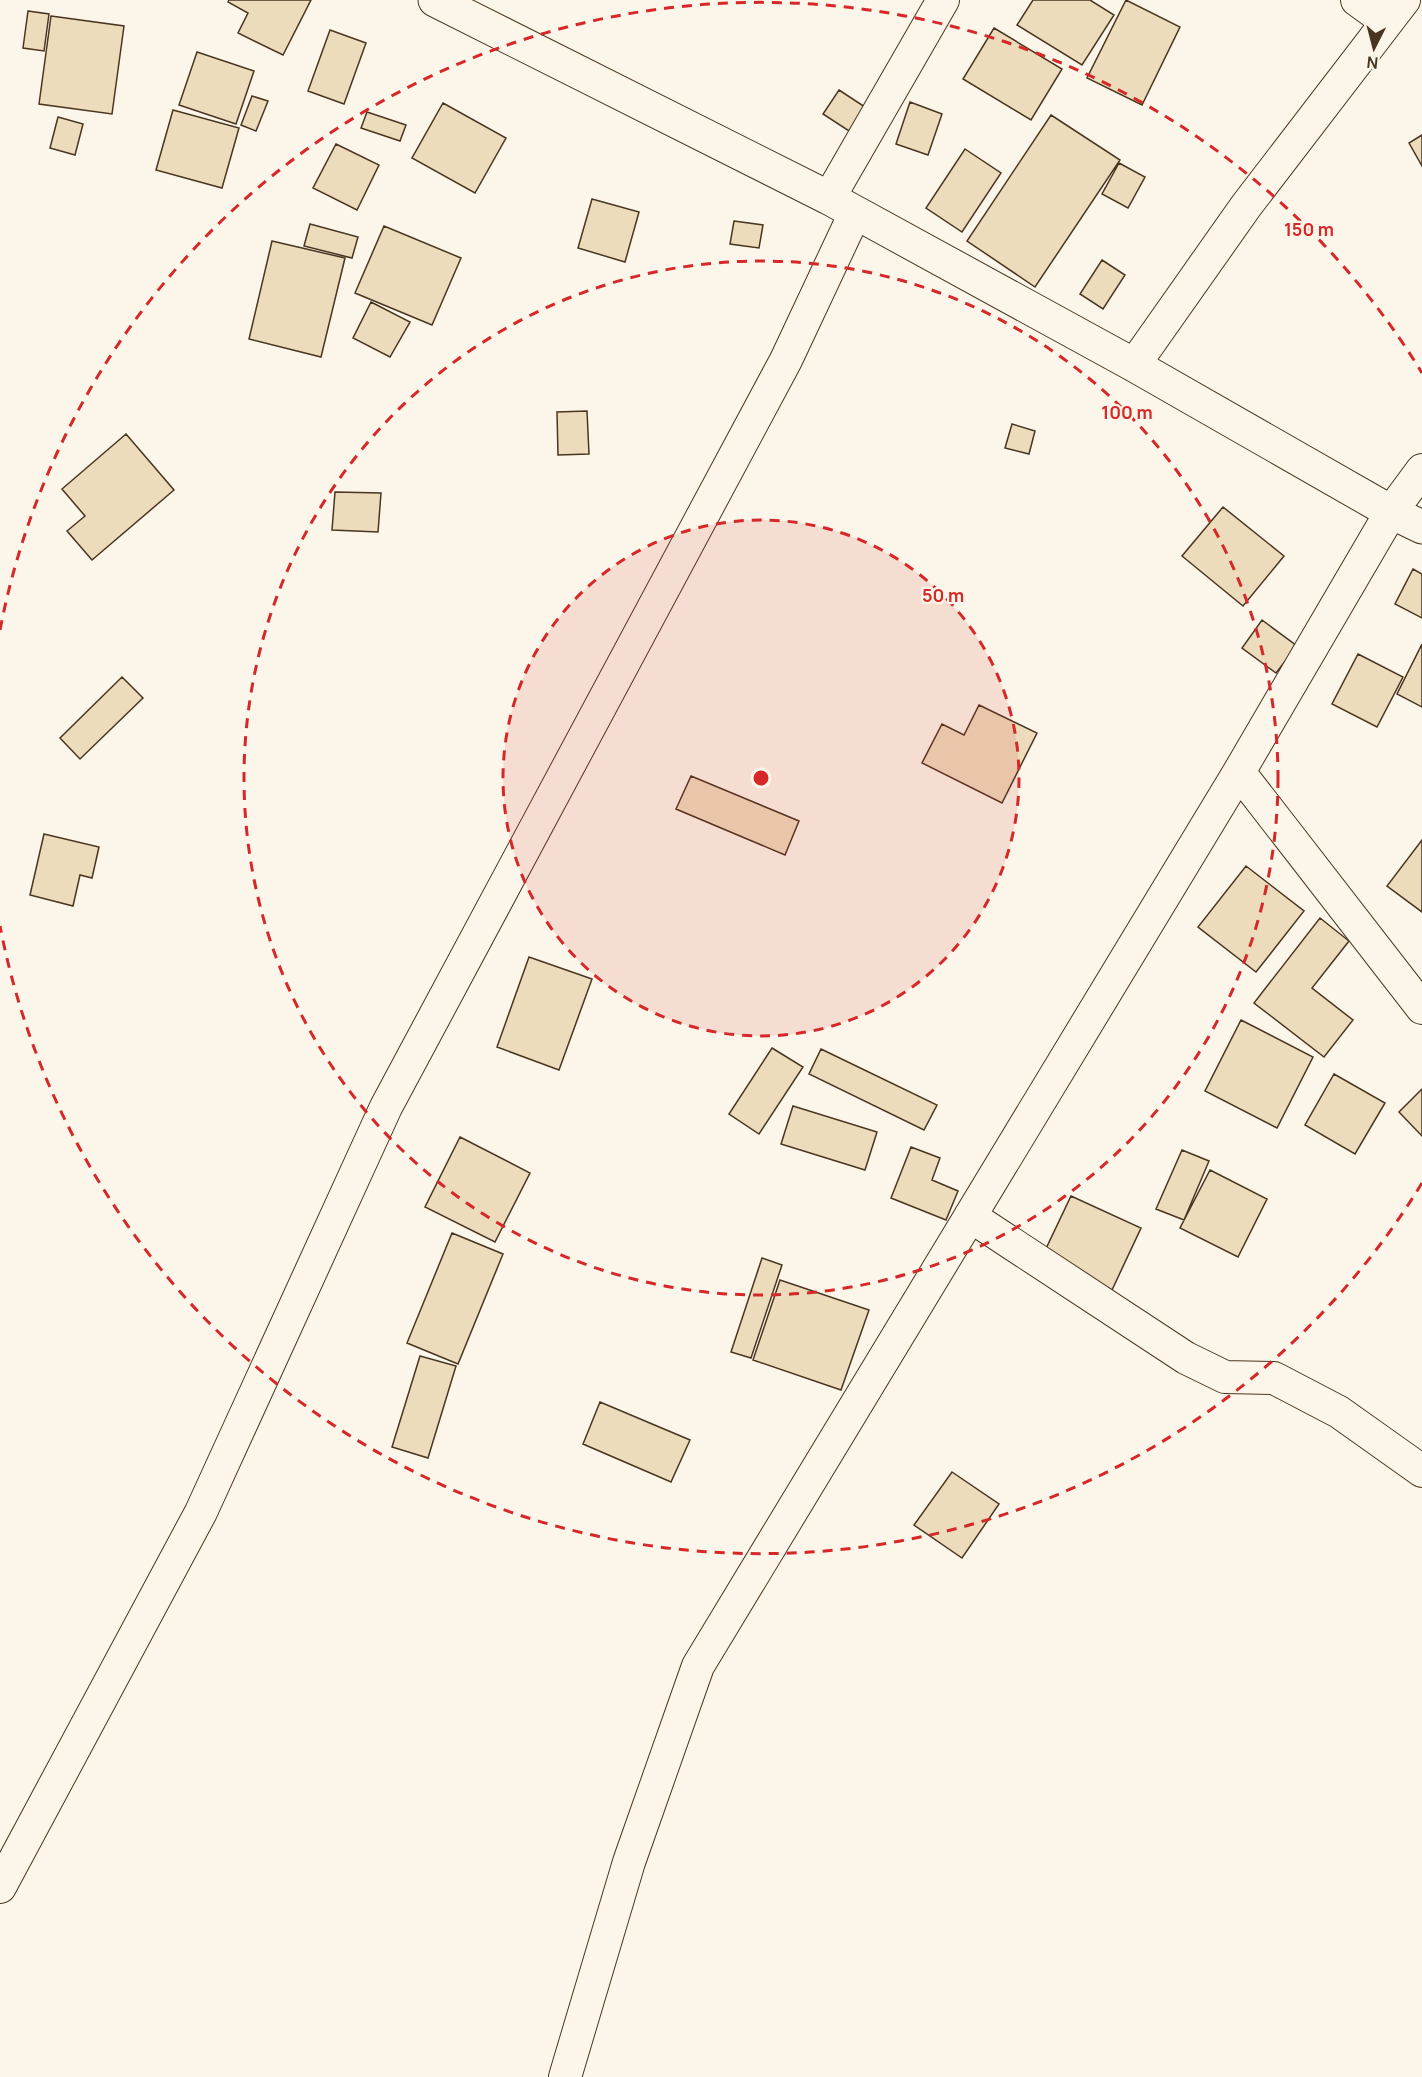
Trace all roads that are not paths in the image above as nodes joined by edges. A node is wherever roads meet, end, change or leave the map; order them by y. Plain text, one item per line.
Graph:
1 (435, 0) edge
2 (942, 0) edge
3 (1357, 0) edge
4 (1395, 10) edge
5 (842, 205) junction
6 (1134, 365) junction
7 (1422, 470) edge
8 (1391, 512) junction
9 (1422, 527) edge
10 (1239, 772) junction
11 (1422, 1008) edge
12 (970, 1216) junction
13 (1422, 1471) edge
14 (0, 1887) edge
15 (565, 2077) edge

1 - 5 street
2 - 5 street
3 - 4 street
4 - 6 street
5 - 6 street
5 - 14 street
6 - 8 street
7 - 8 street
8 - 9 street
8 - 10 street
10 - 11 street
10 - 12 street
12 - 13 street
12 - 15 street

